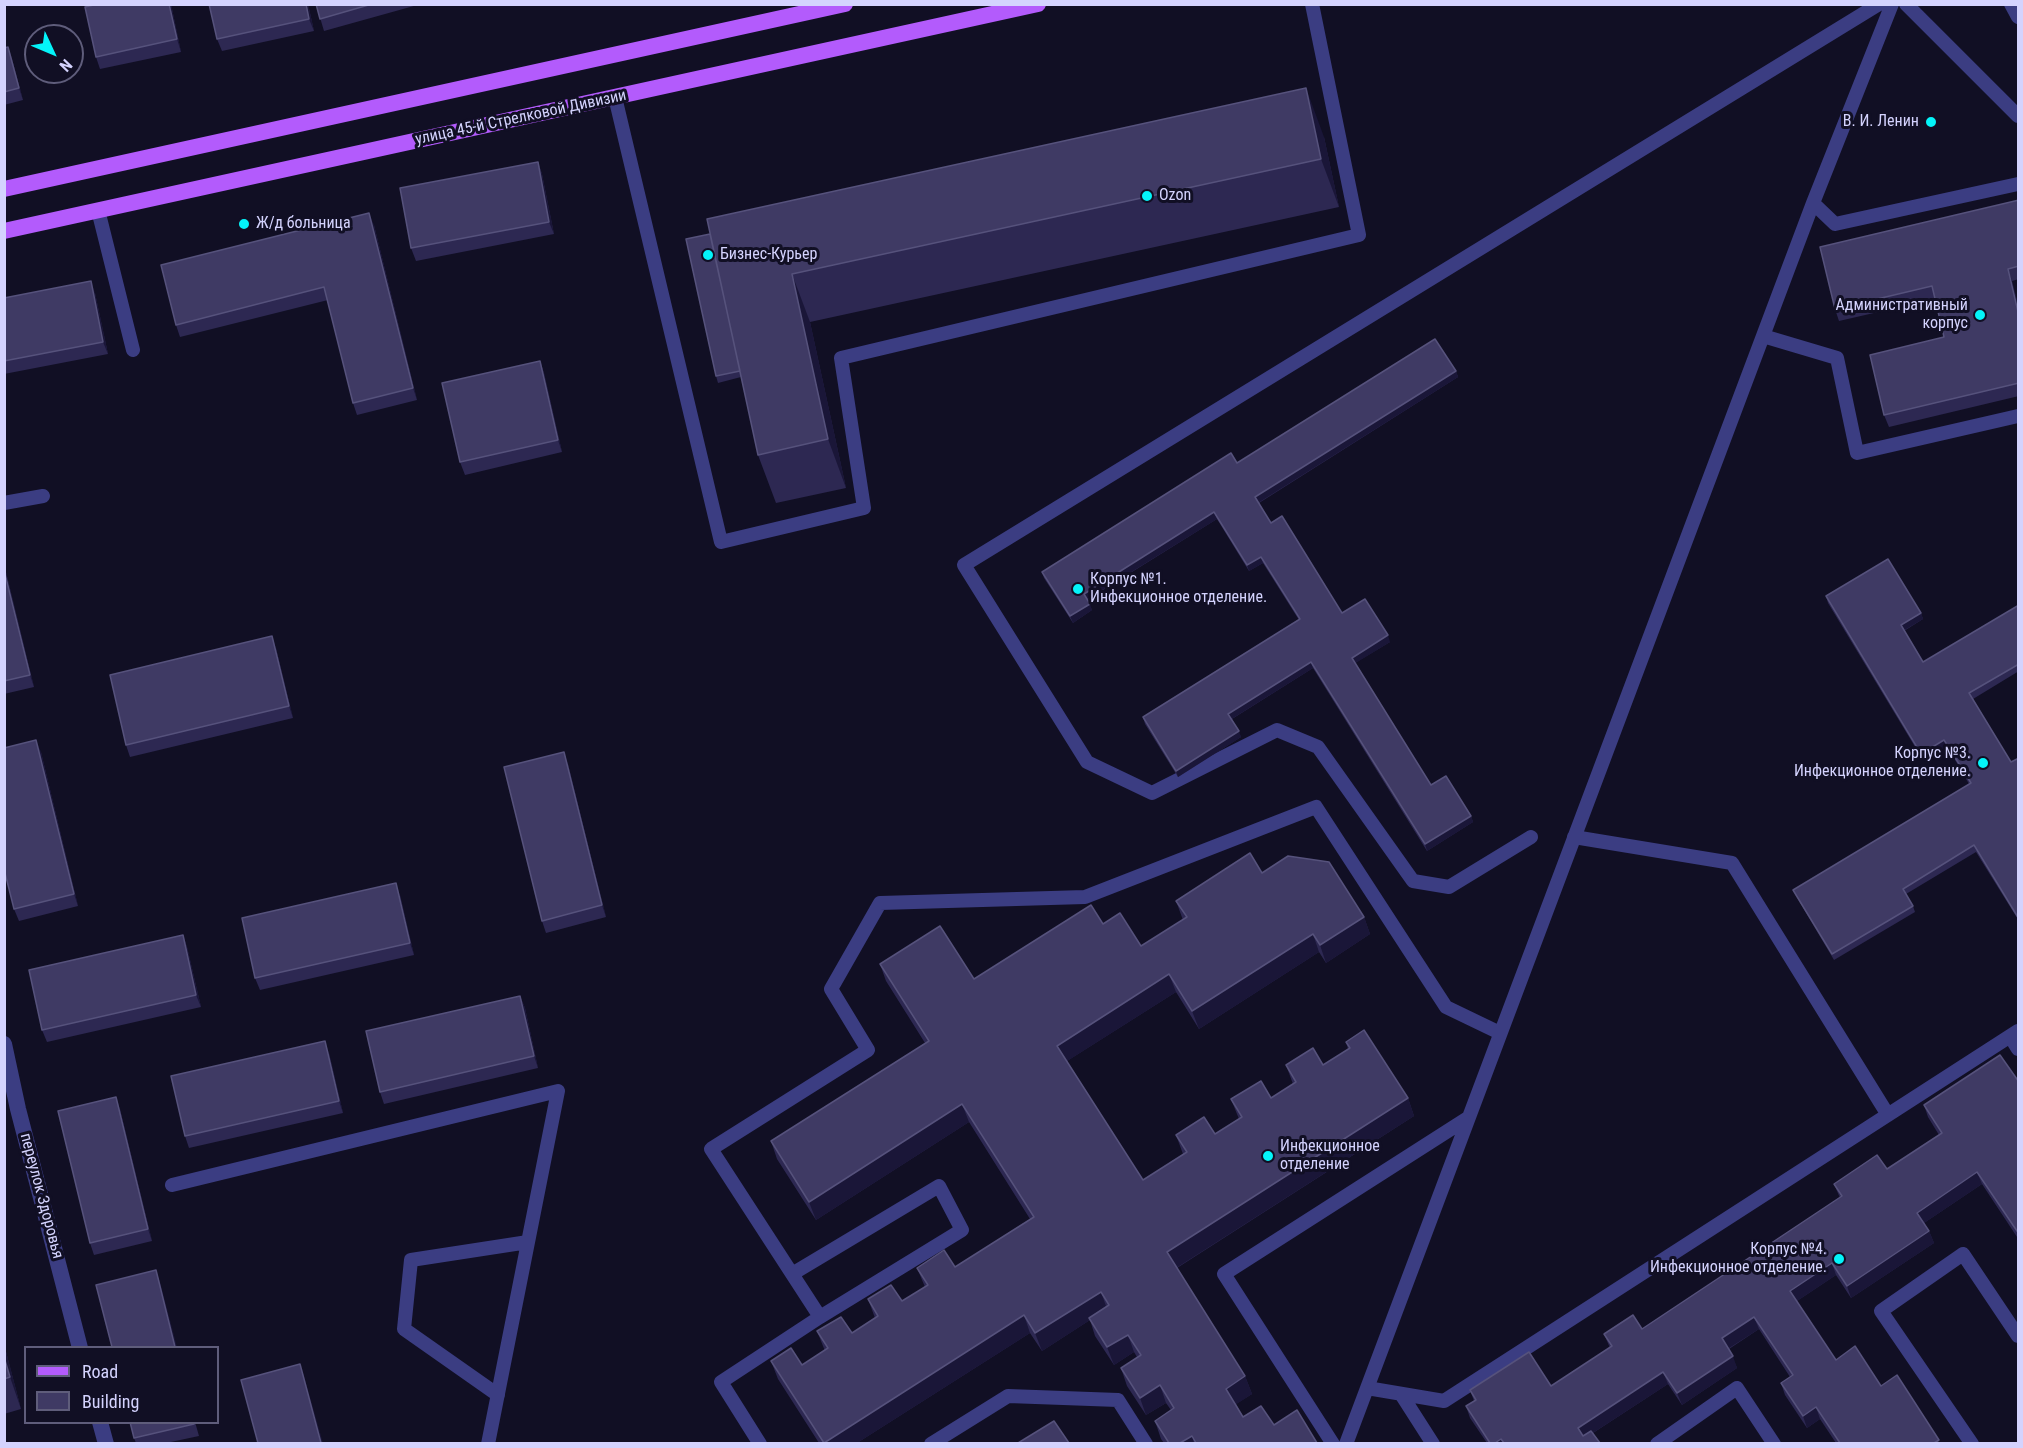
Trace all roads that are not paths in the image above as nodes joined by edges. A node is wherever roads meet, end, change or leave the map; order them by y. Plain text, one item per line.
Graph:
1 (845, 4) edge
2 (1038, 4) edge
3 (1312, 4) edge
4 (1879, 4) edge
5 (1892, 4) edge
6 (1906, 4) edge
7 (2011, 4) edge
8 (2019, 17) edge
9 (615, 97) junction
10 (2019, 116) edge
11 (2019, 184) edge
12 (4, 189) edge
13 (1813, 203) junction
14 (98, 210) junction
15 (4, 231) edge
16 (1763, 336) junction
17 (133, 350) dead end
18 (2019, 416) edge
19 (43, 496) dead end
20 (4, 503) edge
21 (1531, 837) dead end
22 (1574, 837) junction
23 (1500, 1033) junction
24 (2014, 1033) edge
25 (4, 1044) edge
26 (2019, 1049) edge
27 (1888, 1115) junction
28 (1468, 1118) junction
29 (172, 1185) dead end
30 (528, 1242) junction
31 (792, 1274) junction
32 (820, 1317) junction
33 (2019, 1336) edge
34 (81, 1346) edge
35 (1366, 1388) junction
36 (1401, 1394) junction
37 (498, 1395) junction
38 (101, 1424) edge
39 (106, 1443) edge
40 (488, 1443) edge
41 (760, 1443) edge
42 (931, 1443) edge
43 (1146, 1443) edge
44 (1333, 1443) edge
45 (1346, 1443) edge
46 (1433, 1443) edge
47 (1657, 1443) edge
48 (1774, 1443) edge
49 (1972, 1443) edge

1 - 12 main road
2 - 9 main road, улица 45-й Стрелковой Дивизии
3 - 9 lane
4 - 21 lane
5 - 13 lane
6 - 10 lane
7 - 8 lane
9 - 14 main road, улица 45-й Стрелковой Дивизии
11 - 13 lane
13 - 16 lane
14 - 15 main road, улица 45-й Стрелковой Дивизии
14 - 17 lane
16 - 18 lane
16 - 22 lane
19 - 20 lane
22 - 23 lane
22 - 27 lane
23 - 28 lane
23 - 31 lane
24 - 26 lane
24 - 27 lane
25 - 34 street, переулок Здоровья
27 - 36 lane
28 - 35 lane
28 - 44 lane
29 - 30 lane
30 - 37 lane
30 - 37 lane
31 - 32 lane
31 - 32 lane
32 - 41 lane
33 - 49 lane
35 - 36 lane
35 - 45 lane
36 - 46 lane
37 - 40 lane
38 - 39 street
42 - 43 lane
47 - 48 lane

